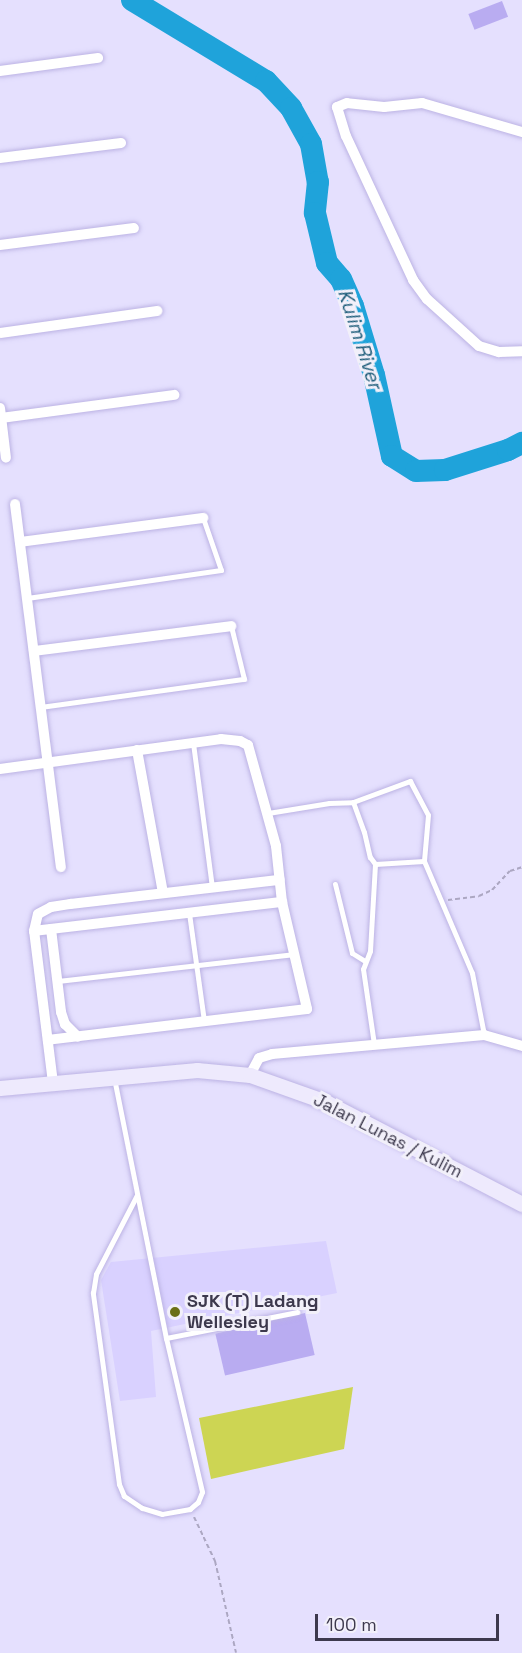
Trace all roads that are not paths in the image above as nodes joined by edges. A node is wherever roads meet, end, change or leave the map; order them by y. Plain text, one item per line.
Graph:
1 (98, 58) dead end
2 (0, 71) edge
3 (522, 132) edge
4 (121, 143) dead end
5 (0, 158) edge
6 (134, 228) dead end
7 (0, 245) edge
8 (157, 311) dead end
9 (0, 333) edge
10 (522, 351) edge
11 (174, 395) dead end
12 (1, 413) edge
13 (6, 458) dead end
14 (15, 504) dead end
15 (203, 518) joint
16 (20, 542) junction
17 (27, 598) junction
18 (231, 626) joint
19 (33, 651) junction
20 (40, 707) junction
21 (193, 743) junction
22 (137, 750) junction
23 (48, 762) junction
24 (0, 769) edge
25 (353, 802) junction
26 (268, 813) junction
27 (424, 861) junction
28 (375, 864) junction
29 (61, 867) dead end
30 (280, 880) junction
31 (335, 884) dead end
32 (212, 888) junction
33 (163, 893) junction
34 (282, 902) junction
35 (189, 912) junction
36 (51, 929) junction
37 (34, 931) junction
38 (294, 954) junction
39 (365, 962) junction
40 (196, 966) junction
41 (57, 981) junction
42 (204, 1022) junction
43 (484, 1035) junction
44 (78, 1037) junction
45 (48, 1040) junction
46 (374, 1044) junction
47 (522, 1046) edge
48 (250, 1075) junction
49 (114, 1076) junction
50 (53, 1083) junction
51 (0, 1088) edge
52 (137, 1196) junction
53 (522, 1204) edge
54 (297, 1312) dead end
55 (166, 1338) junction

1 - 2 street
3 - 10 street
4 - 5 street
6 - 7 street
8 - 9 street
11 - 12 street
12 - 13 street
14 - 16 street
15 - 16 street
15 - 17 lane
16 - 17 street
17 - 19 street
18 - 19 street
18 - 20 lane
19 - 20 street
20 - 23 street
21 - 22 street
21 - 26 street
21 - 32 lane
22 - 23 street
22 - 33 street
23 - 24 street
23 - 29 street
25 - 26 lane
25 - 27 lane
25 - 28 lane
26 - 30 street
27 - 28 lane
27 - 43 lane
28 - 39 lane
30 - 32 street
30 - 34 street
31 - 39 lane
32 - 33 street
33 - 37 street
34 - 35 street
34 - 38 street
35 - 36 street
35 - 40 lane
36 - 37 street
36 - 41 street
37 - 45 street
38 - 40 lane
38 - 42 street
39 - 46 lane
40 - 41 lane
40 - 42 lane
41 - 44 street
42 - 44 street
43 - 46 street
43 - 47 street
44 - 45 street
45 - 50 street
46 - 48 street
48 - 49 main road, Jalan Lunas / Kulim
48 - 53 main road, Jalan Lunas / Kulim
49 - 50 main road, Jalan Lunas / Kulim
49 - 52 lane
50 - 51 main road, Jalan Lunas / Kulim
52 - 55 lane
52 - 55 lane
54 - 55 lane

